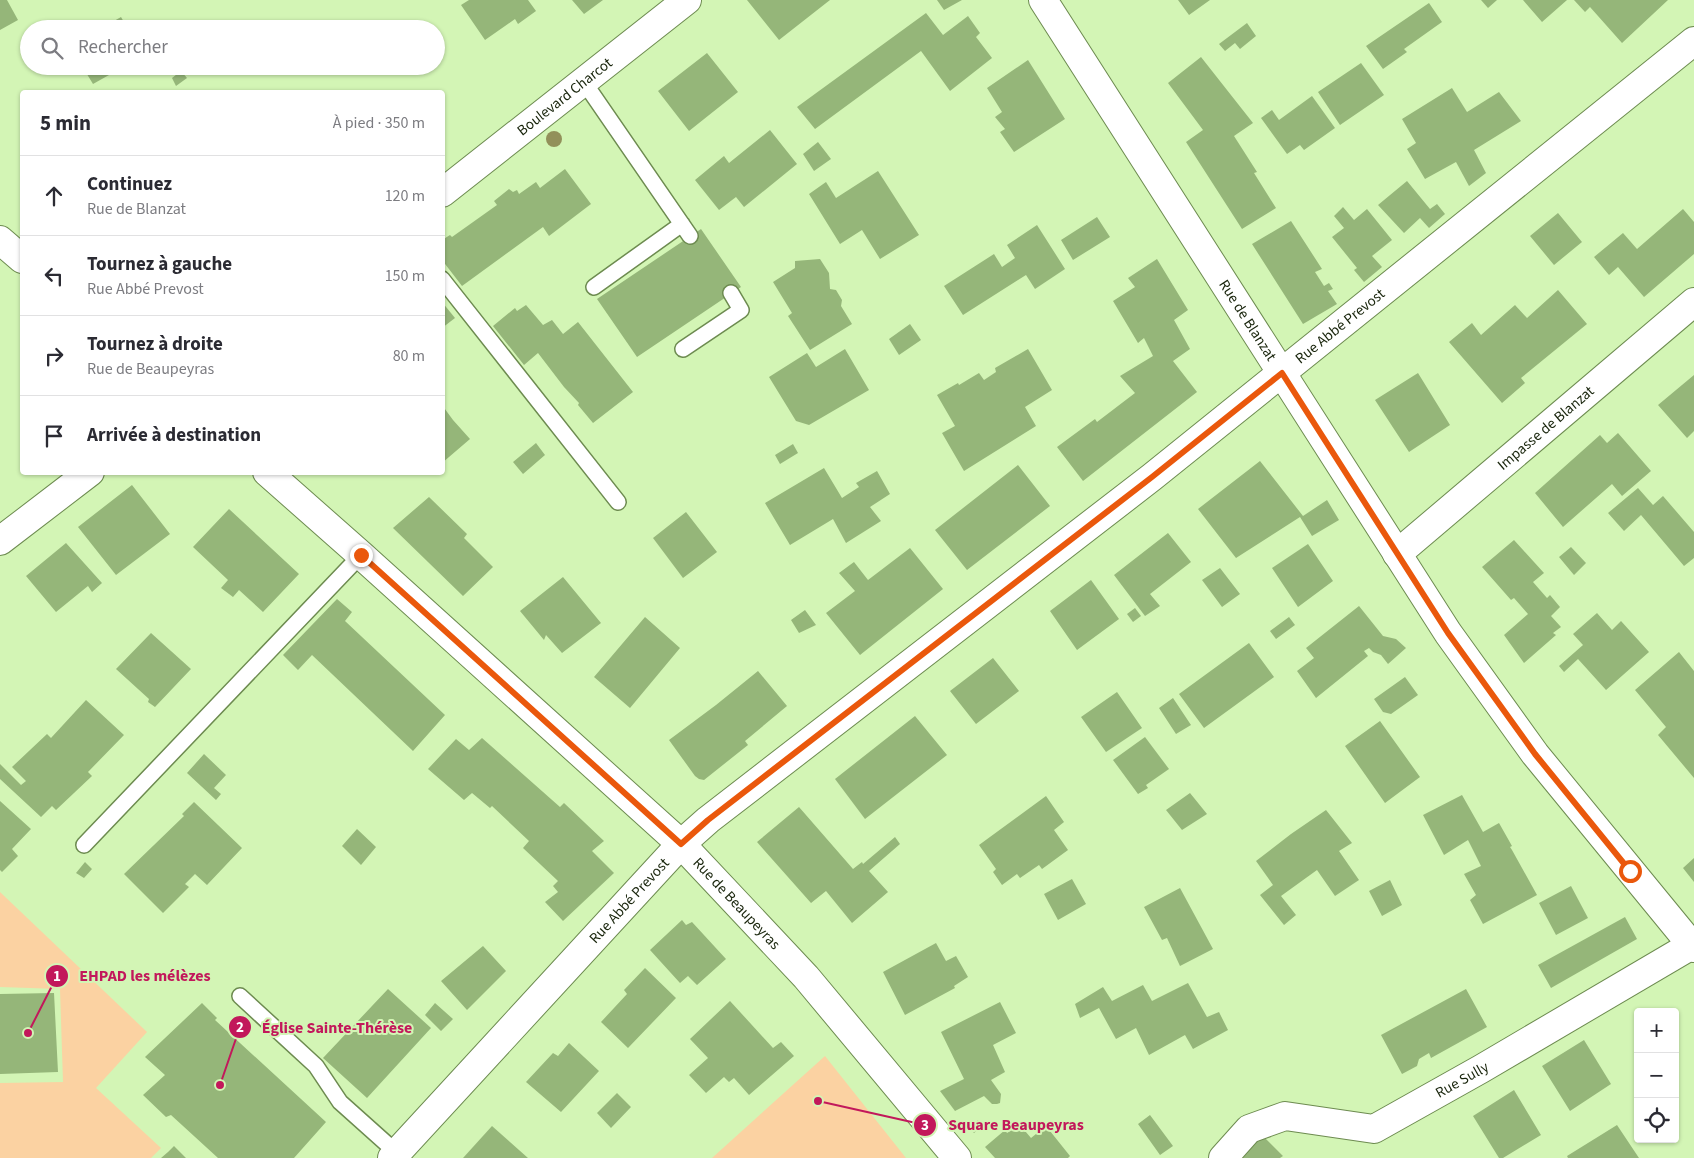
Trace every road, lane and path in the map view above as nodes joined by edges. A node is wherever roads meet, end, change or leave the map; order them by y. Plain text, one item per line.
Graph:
1 (688, 0) edge
2 (1043, 0) edge
3 (1694, 41) edge
4 (584, 82) junction
5 (445, 191) edge
6 (0, 240) edge
7 (20, 257) edge
8 (445, 283) edge
9 (594, 287) dead end
10 (731, 293) dead end
11 (1694, 302) edge
12 (683, 349) dead end
13 (1282, 373) junction
14 (86, 475) edge
15 (270, 475) edge
16 (618, 502) dead end
17 (0, 541) edge
18 (1397, 554) junction
19 (361, 555) junction
20 (681, 844) junction
21 (84, 845) dead end
22 (1693, 946) edge
23 (240, 996) dead end
24 (395, 1155) edge
25 (957, 1158) edge
26 (1223, 1158) edge

1 - 4 street, Boulevard Charcot
2 - 13 street, Rue de Blanzat
3 - 13 street, Rue Abbé Prevost
4 - 5 street, Boulevard Charcot
4 - 9 lane
6 - 7 street
8 - 16 lane
10 - 12 lane
11 - 18 street, Impasse de Blanzat
13 - 18 street, Rue de Blanzat
13 - 20 street, Rue Abbé Prevost
14 - 17 street
15 - 19 street, Rue de Beaupeyras
18 - 22 street, Rue de Blanzat
19 - 20 street, Rue de Beaupeyras
19 - 21 lane
20 - 24 street, Rue Abbé Prevost
20 - 25 street, Rue de Beaupeyras
22 - 26 street, Rue Sully
23 - 24 lane

